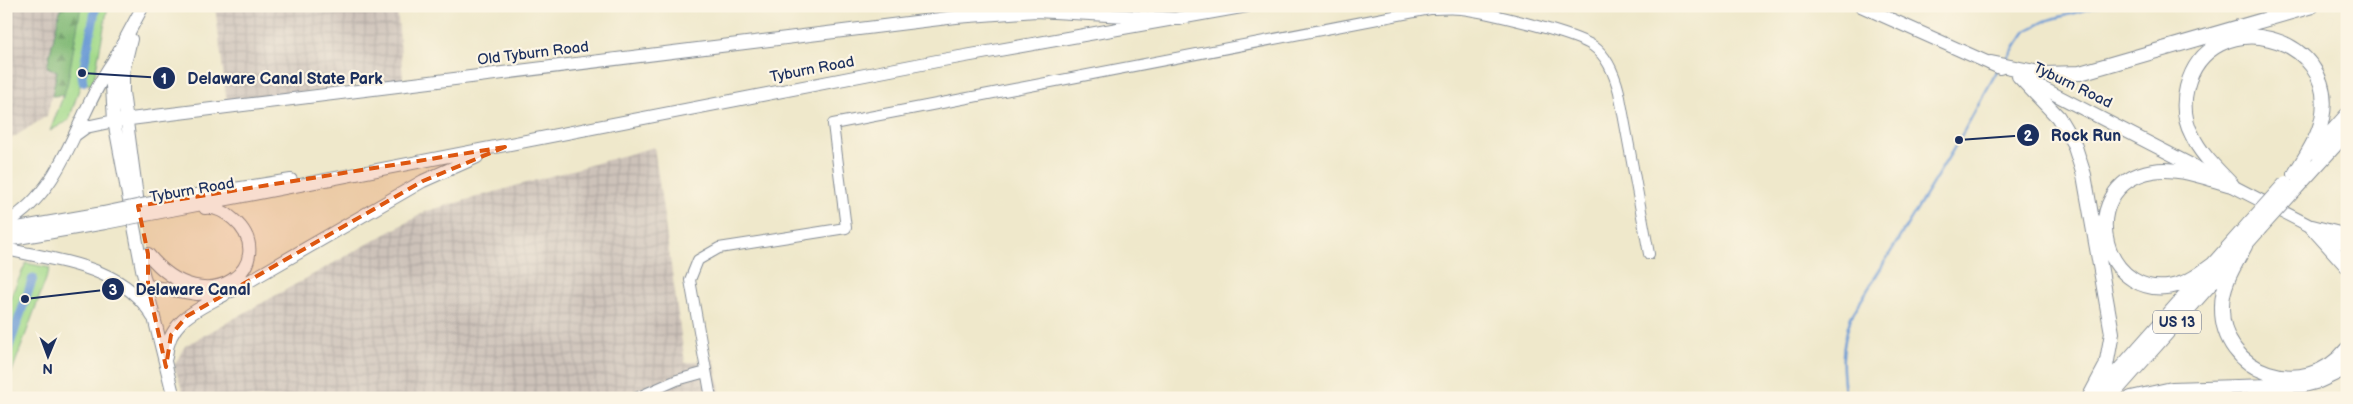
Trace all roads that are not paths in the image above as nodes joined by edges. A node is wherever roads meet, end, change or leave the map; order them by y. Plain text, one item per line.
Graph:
1 (143, 6) edge
2 (1080, 6) edge
3 (1247, 6) edge
4 (1861, 6) edge
5 (2312, 6) edge
6 (1042, 9) edge
7 (955, 12) edge
8 (1091, 14) junction
9 (1180, 19) junction
10 (137, 20) junction
11 (114, 60) junction
12 (1991, 63) joint
13 (2020, 73) junction
14 (2347, 115) edge
15 (120, 121) junction
16 (2347, 132) edge
17 (74, 135) junction
18 (2347, 142) edge
19 (505, 147) junction
20 (2325, 156) junction
21 (383, 168) junction
22 (2292, 182) junction
23 (2232, 185) junction
24 (2268, 204) junction
25 (168, 205) junction
26 (192, 208) junction
27 (104, 218) junction
28 (6, 224) edge
29 (2254, 227) junction
30 (2312, 227) junction
31 (6, 230) edge
32 (2347, 236) edge
33 (6, 240) edge
34 (2347, 245) edge
35 (2245, 246) junction
36 (6, 249) edge
37 (148, 254) junction
38 (1650, 254) dead end
39 (2215, 263) junction
40 (2347, 266) edge
41 (148, 286) junction
42 (232, 291) junction
43 (156, 324) junction
44 (2347, 349) edge
45 (166, 367) junction
46 (2347, 368) edge
47 (706, 372) junction
48 (174, 398) edge
49 (636, 398) edge
50 (711, 398) edge
51 (2089, 398) edge
52 (2095, 398) edge
53 (2109, 398) edge
54 (2131, 398) edge

1 - 10 main road
2 - 8 street
3 - 9 main road, Tyburn Road
4 - 12 main road
5 - 13 highway
6 - 7 main road, Old Tyburn Road
6 - 8 main road, Old Tyburn Road
7 - 15 main road, Old Tyburn Road
8 - 9 main road, Old Tyburn Road
9 - 19 main road, Tyburn Road
10 - 11 main road
10 - 15 main road
11 - 15 main road
11 - 17 main road
12 - 13 highway
13 - 23 main road, Tyburn Road
13 - 51 highway
14 - 22 highway, US 13
15 - 17 main road, Old Tyburn Road
15 - 37 main road
15 - 41 main road
16 - 20 highway, US 13
17 - 28 main road
18 - 20 highway
19 - 21 main road, Tyburn Road
19 - 42 main road
20 - 22 highway, US 13
21 - 25 main road, Tyburn Road
21 - 26 main road, Tyburn Road
22 - 23 highway
22 - 24 highway, US 13, bridge
22 - 29 highway, US 13, bridge
23 - 24 main road, Tyburn Road
23 - 39 highway
24 - 29 highway, US 13, bridge
24 - 30 main road, Tyburn Road
25 - 26 main road, Tyburn Road
25 - 27 main road, Tyburn Road, bridge
26 - 37 main road
27 - 31 main road, Tyburn Road
27 - 33 main road, Tyburn Road
29 - 35 highway, US 13
29 - 39 highway, US 13
30 - 32 highway
30 - 34 main road, Tyburn Road
30 - 40 highway
35 - 44 highway
35 - 53 highway, US 13
36 - 43 main road
37 - 41 main road
38 - 47 street
39 - 52 highway, US 13
41 - 42 main road
41 - 43 main road
42 - 45 main road
43 - 45 main road
45 - 48 main road
46 - 54 highway
47 - 49 street
47 - 50 street

